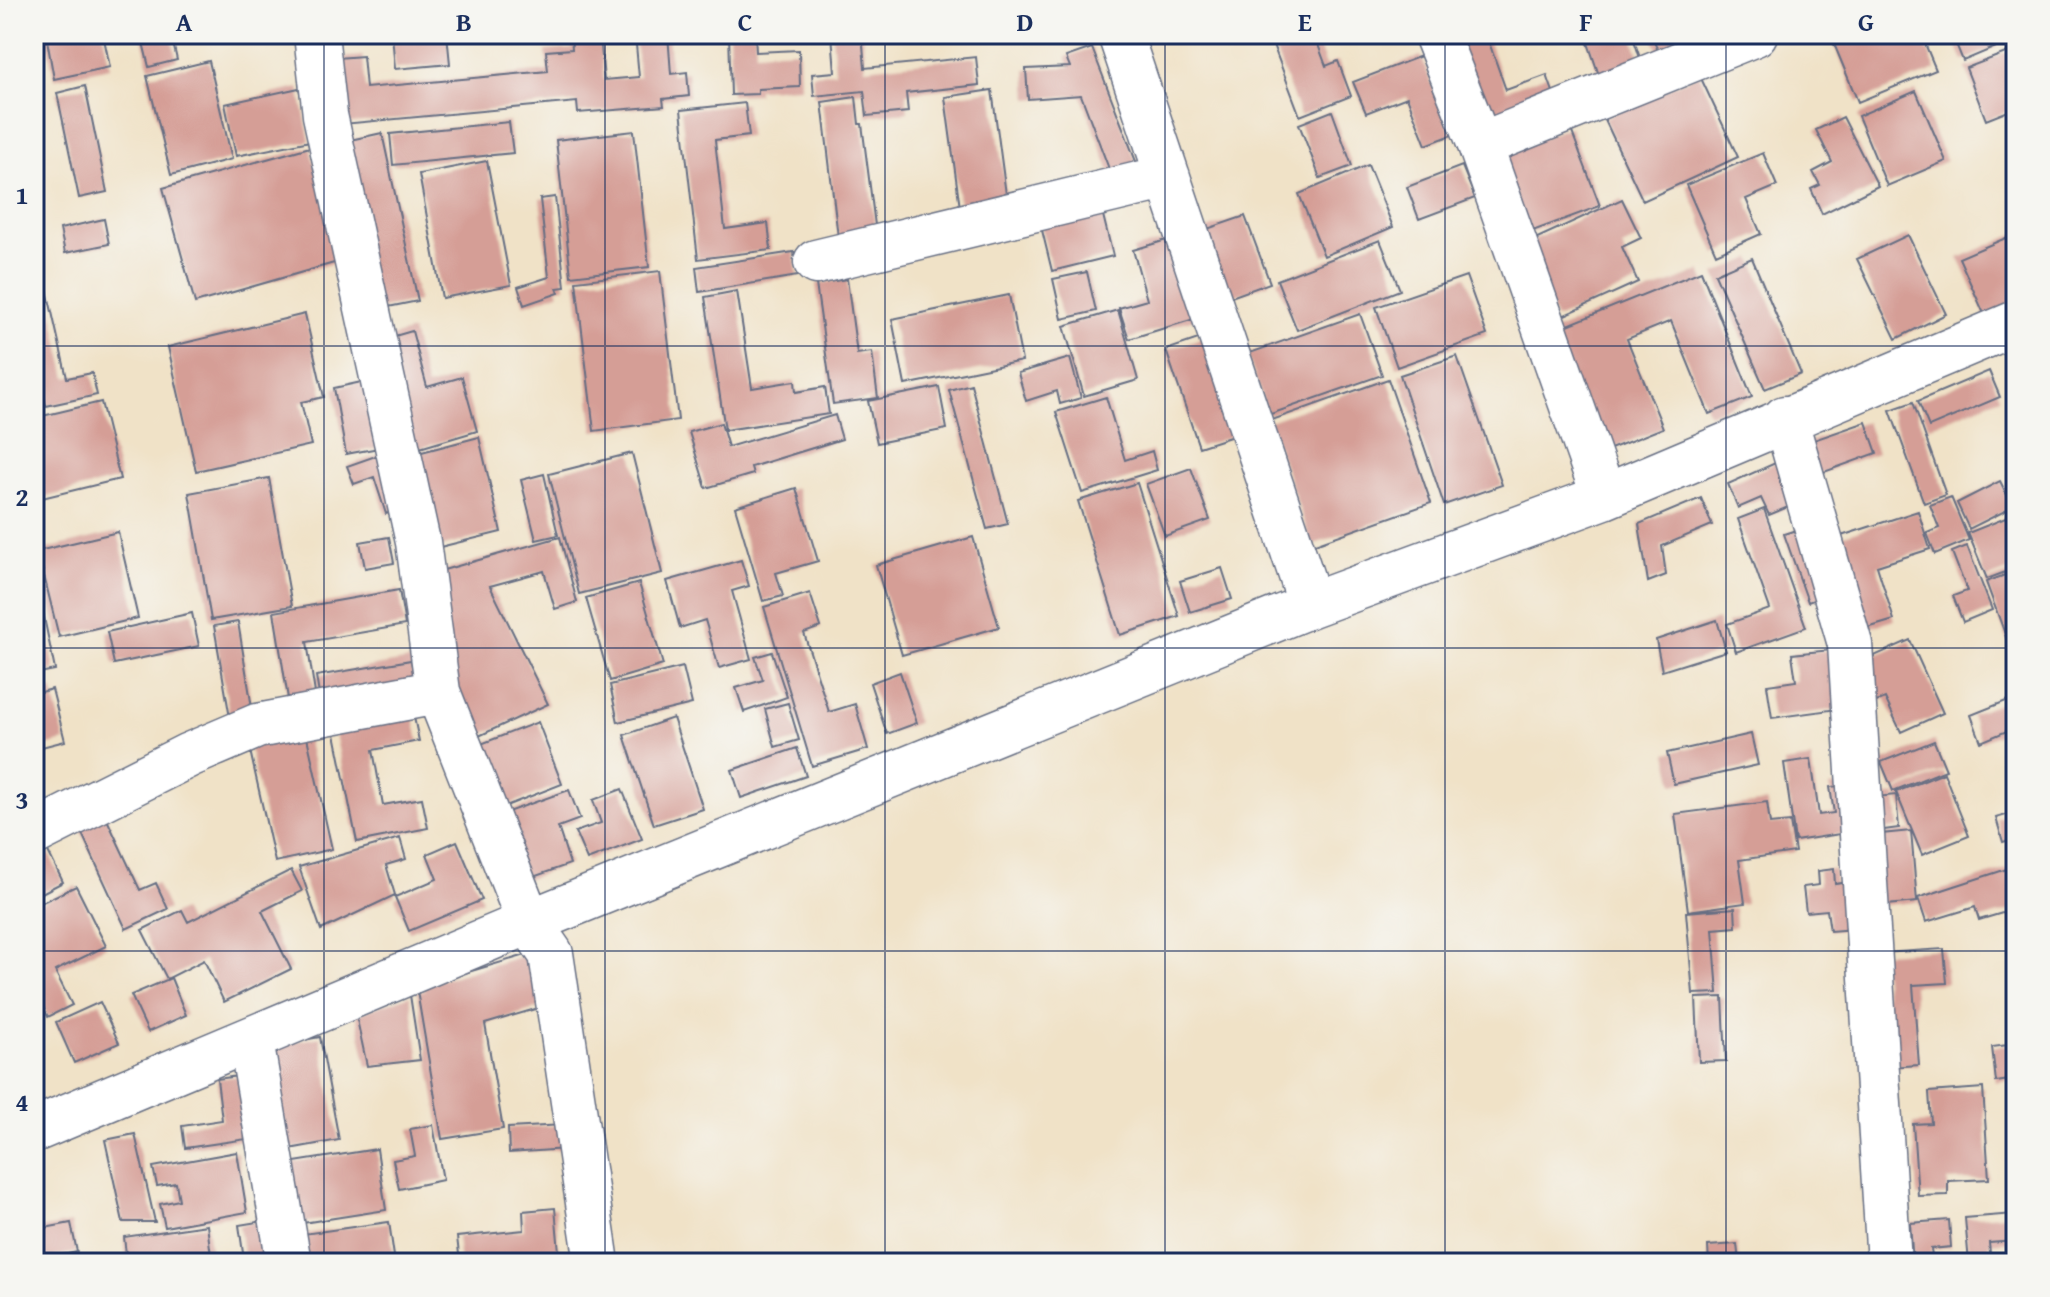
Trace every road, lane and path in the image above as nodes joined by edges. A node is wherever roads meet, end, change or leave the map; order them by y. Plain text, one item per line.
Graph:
1 (316, 34) edge
2 (1120, 34) edge
3 (1436, 34) edge
4 (1755, 34) edge
5 (1480, 145) junction
6 (1168, 177) junction
7 (816, 262) dead end
8 (2016, 323) edge
9 (1785, 418) junction
10 (1604, 497) junction
11 (1311, 605) junction
12 (438, 692) junction
13 (34, 833) edge
14 (529, 922) junction
15 (251, 1041) junction
16 (34, 1130) edge
17 (289, 1263) edge
18 (597, 1263) edge
19 (1889, 1263) edge

1 - 12 street
2 - 6 street
3 - 5 street
4 - 5 street
5 - 10 street
6 - 7 street
6 - 11 street
8 - 9 street
9 - 10 street
9 - 19 street
10 - 11 street
11 - 14 street
12 - 13 street
12 - 14 street
14 - 15 street
14 - 18 street
15 - 16 street
15 - 17 street

